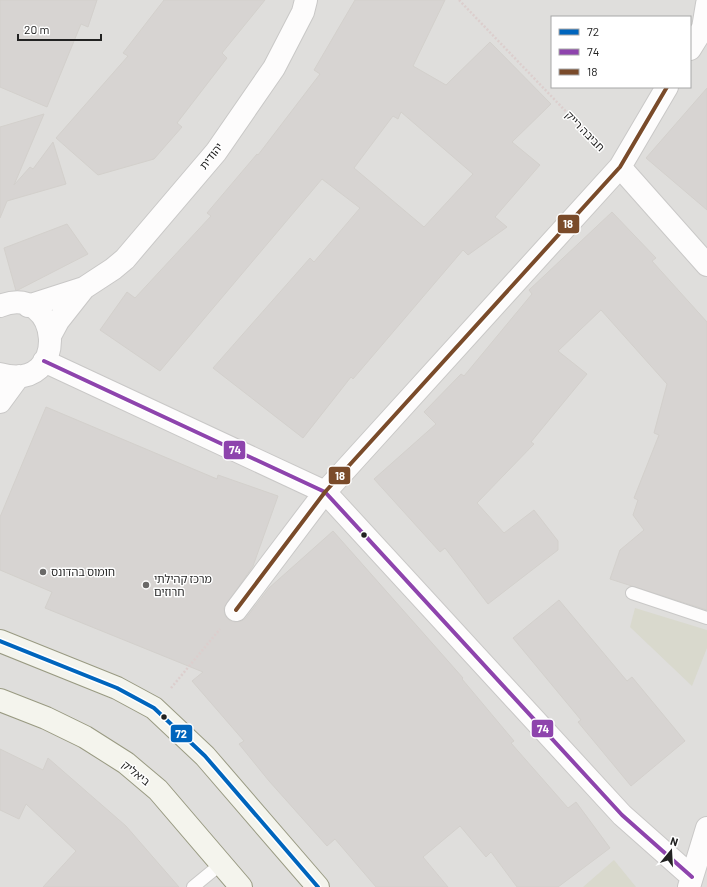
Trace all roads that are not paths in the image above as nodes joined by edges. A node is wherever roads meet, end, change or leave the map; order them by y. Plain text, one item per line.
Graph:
1 (306, 0) edge
2 (707, 4) edge
3 (691, 47) edge
4 (666, 88) edge
5 (620, 167) junction
6 (707, 264) edge
7 (84, 288) junction
8 (0, 306) edge
9 (28, 306) junction
10 (51, 334) junction
11 (44, 361) junction
12 (10, 375) edge
13 (0, 402) edge
14 (325, 492) junction
15 (632, 593) dead end
16 (236, 610) road end
17 (707, 618) edge
18 (0, 641) edge
19 (0, 700) edge
20 (707, 828) edge
21 (221, 864) junction
22 (696, 880) edge
23 (193, 887) edge
24 (241, 887) edge
25 (318, 887) edge

1 - 7 street, יהודית
2 - 3 street
4 - 5 street
5 - 6 street
5 - 14 street
7 - 9 street, יהודית
7 - 10 street, יהודית
8 - 9 street
9 - 10 street
10 - 11 street, יהודית
11 - 12 street
11 - 14 street
12 - 13 street
14 - 16 street
14 - 22 street
15 - 17 lane
18 - 25 main road
19 - 21 main road, ביאליק
20 - 22 street
21 - 23 lane
21 - 24 main road, ביאליק

